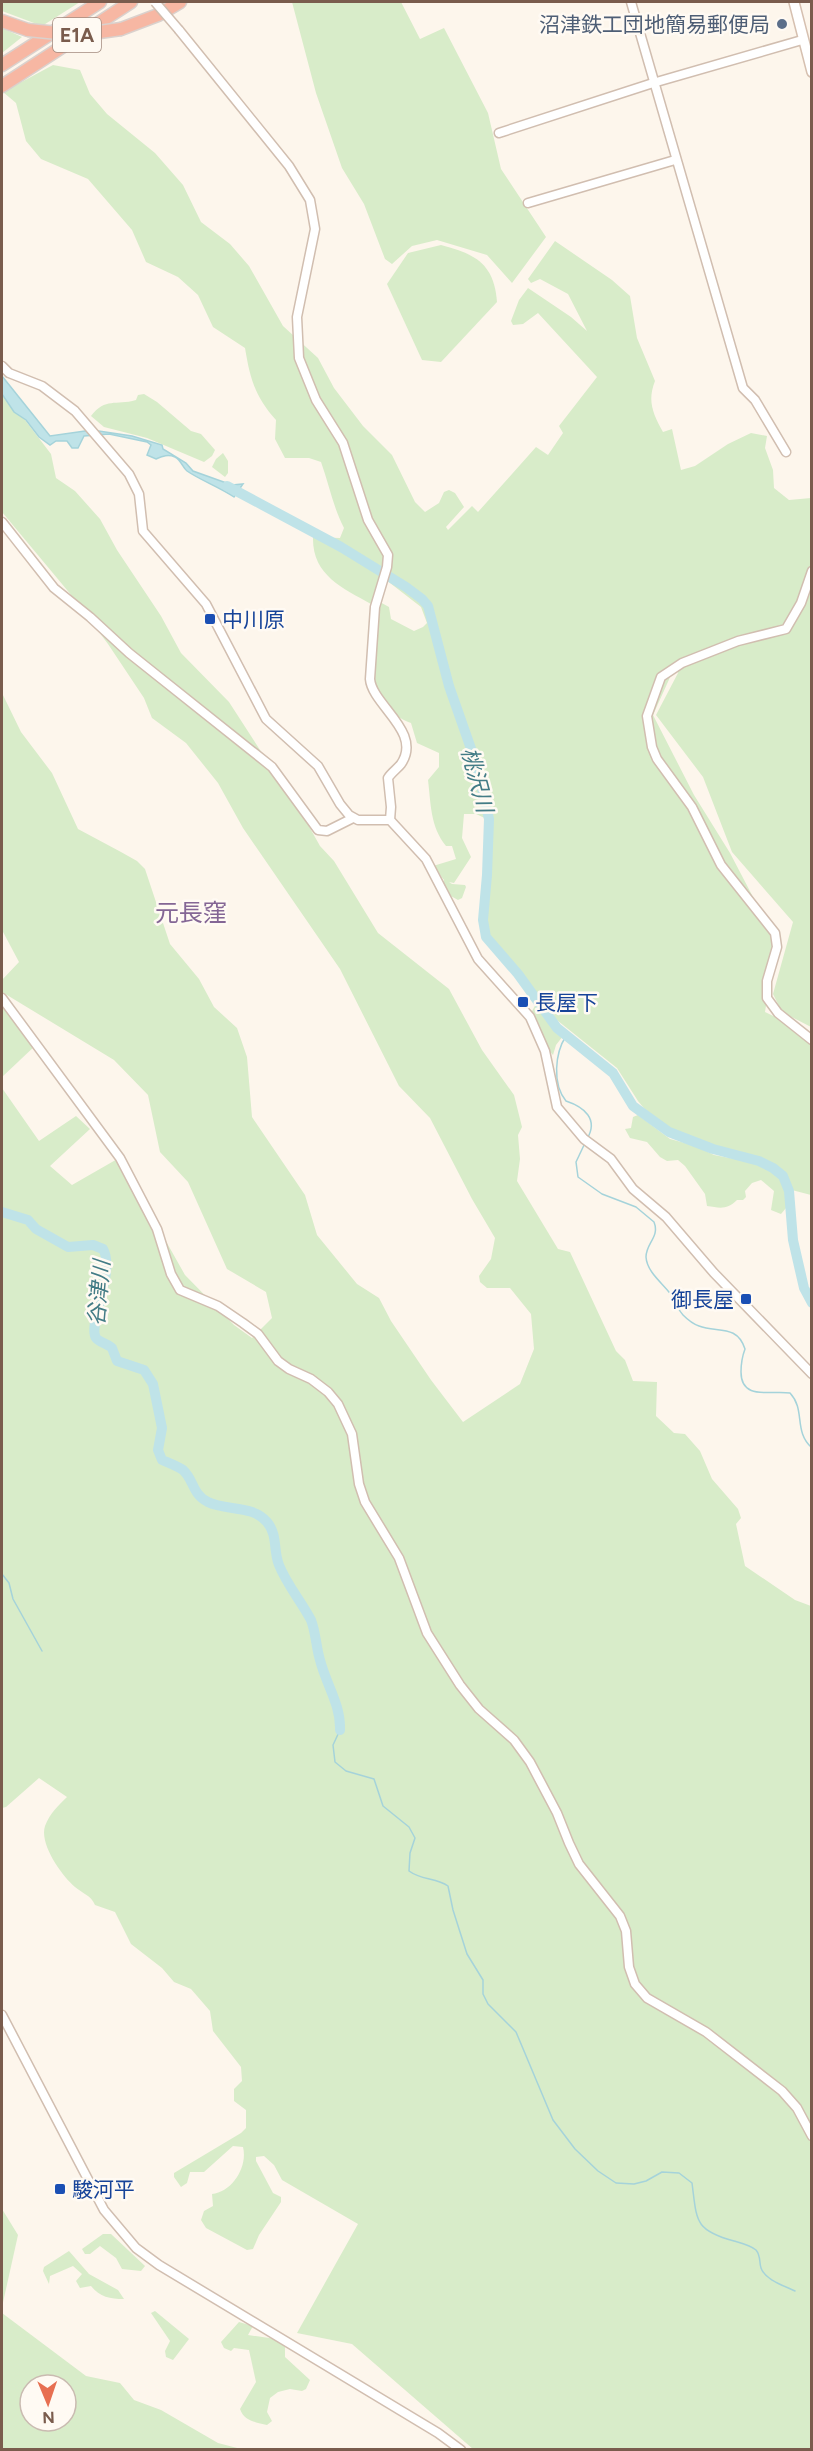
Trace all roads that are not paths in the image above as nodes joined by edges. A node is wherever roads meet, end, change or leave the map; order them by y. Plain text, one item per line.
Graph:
1 (100, 2) edge
2 (131, 2) edge
3 (155, 2) edge
4 (180, 2) edge
5 (631, 2) edge
6 (794, 2) edge
7 (2, 21) edge
8 (802, 40) junction
9 (6, 62) edge
10 (812, 72) edge
11 (653, 83) junction
12 (2, 86) edge
13 (498, 133) dead end
14 (675, 160) junction
15 (528, 203) dead end
16 (2, 366) edge
17 (786, 452) dead end
18 (2, 522) edge
19 (812, 571) edge
20 (353, 818) junction
21 (390, 820) junction
22 (2, 998) edge
23 (812, 1040) edge
24 (812, 1374) edge
25 (2, 2015) edge
26 (812, 2136) edge
27 (461, 2450) edge

1 - 9 highway, E1A
2 - 12 highway, E1A
3 - 21 street, bridge
4 - 7 highway, bridge
5 - 11 street
6 - 8 main road
8 - 10 main road
8 - 11 street
11 - 13 street
11 - 14 street
14 - 15 street
14 - 17 street
16 - 20 street
18 - 20 street
19 - 23 street
20 - 21 street
21 - 24 street
22 - 26 street
25 - 27 street

